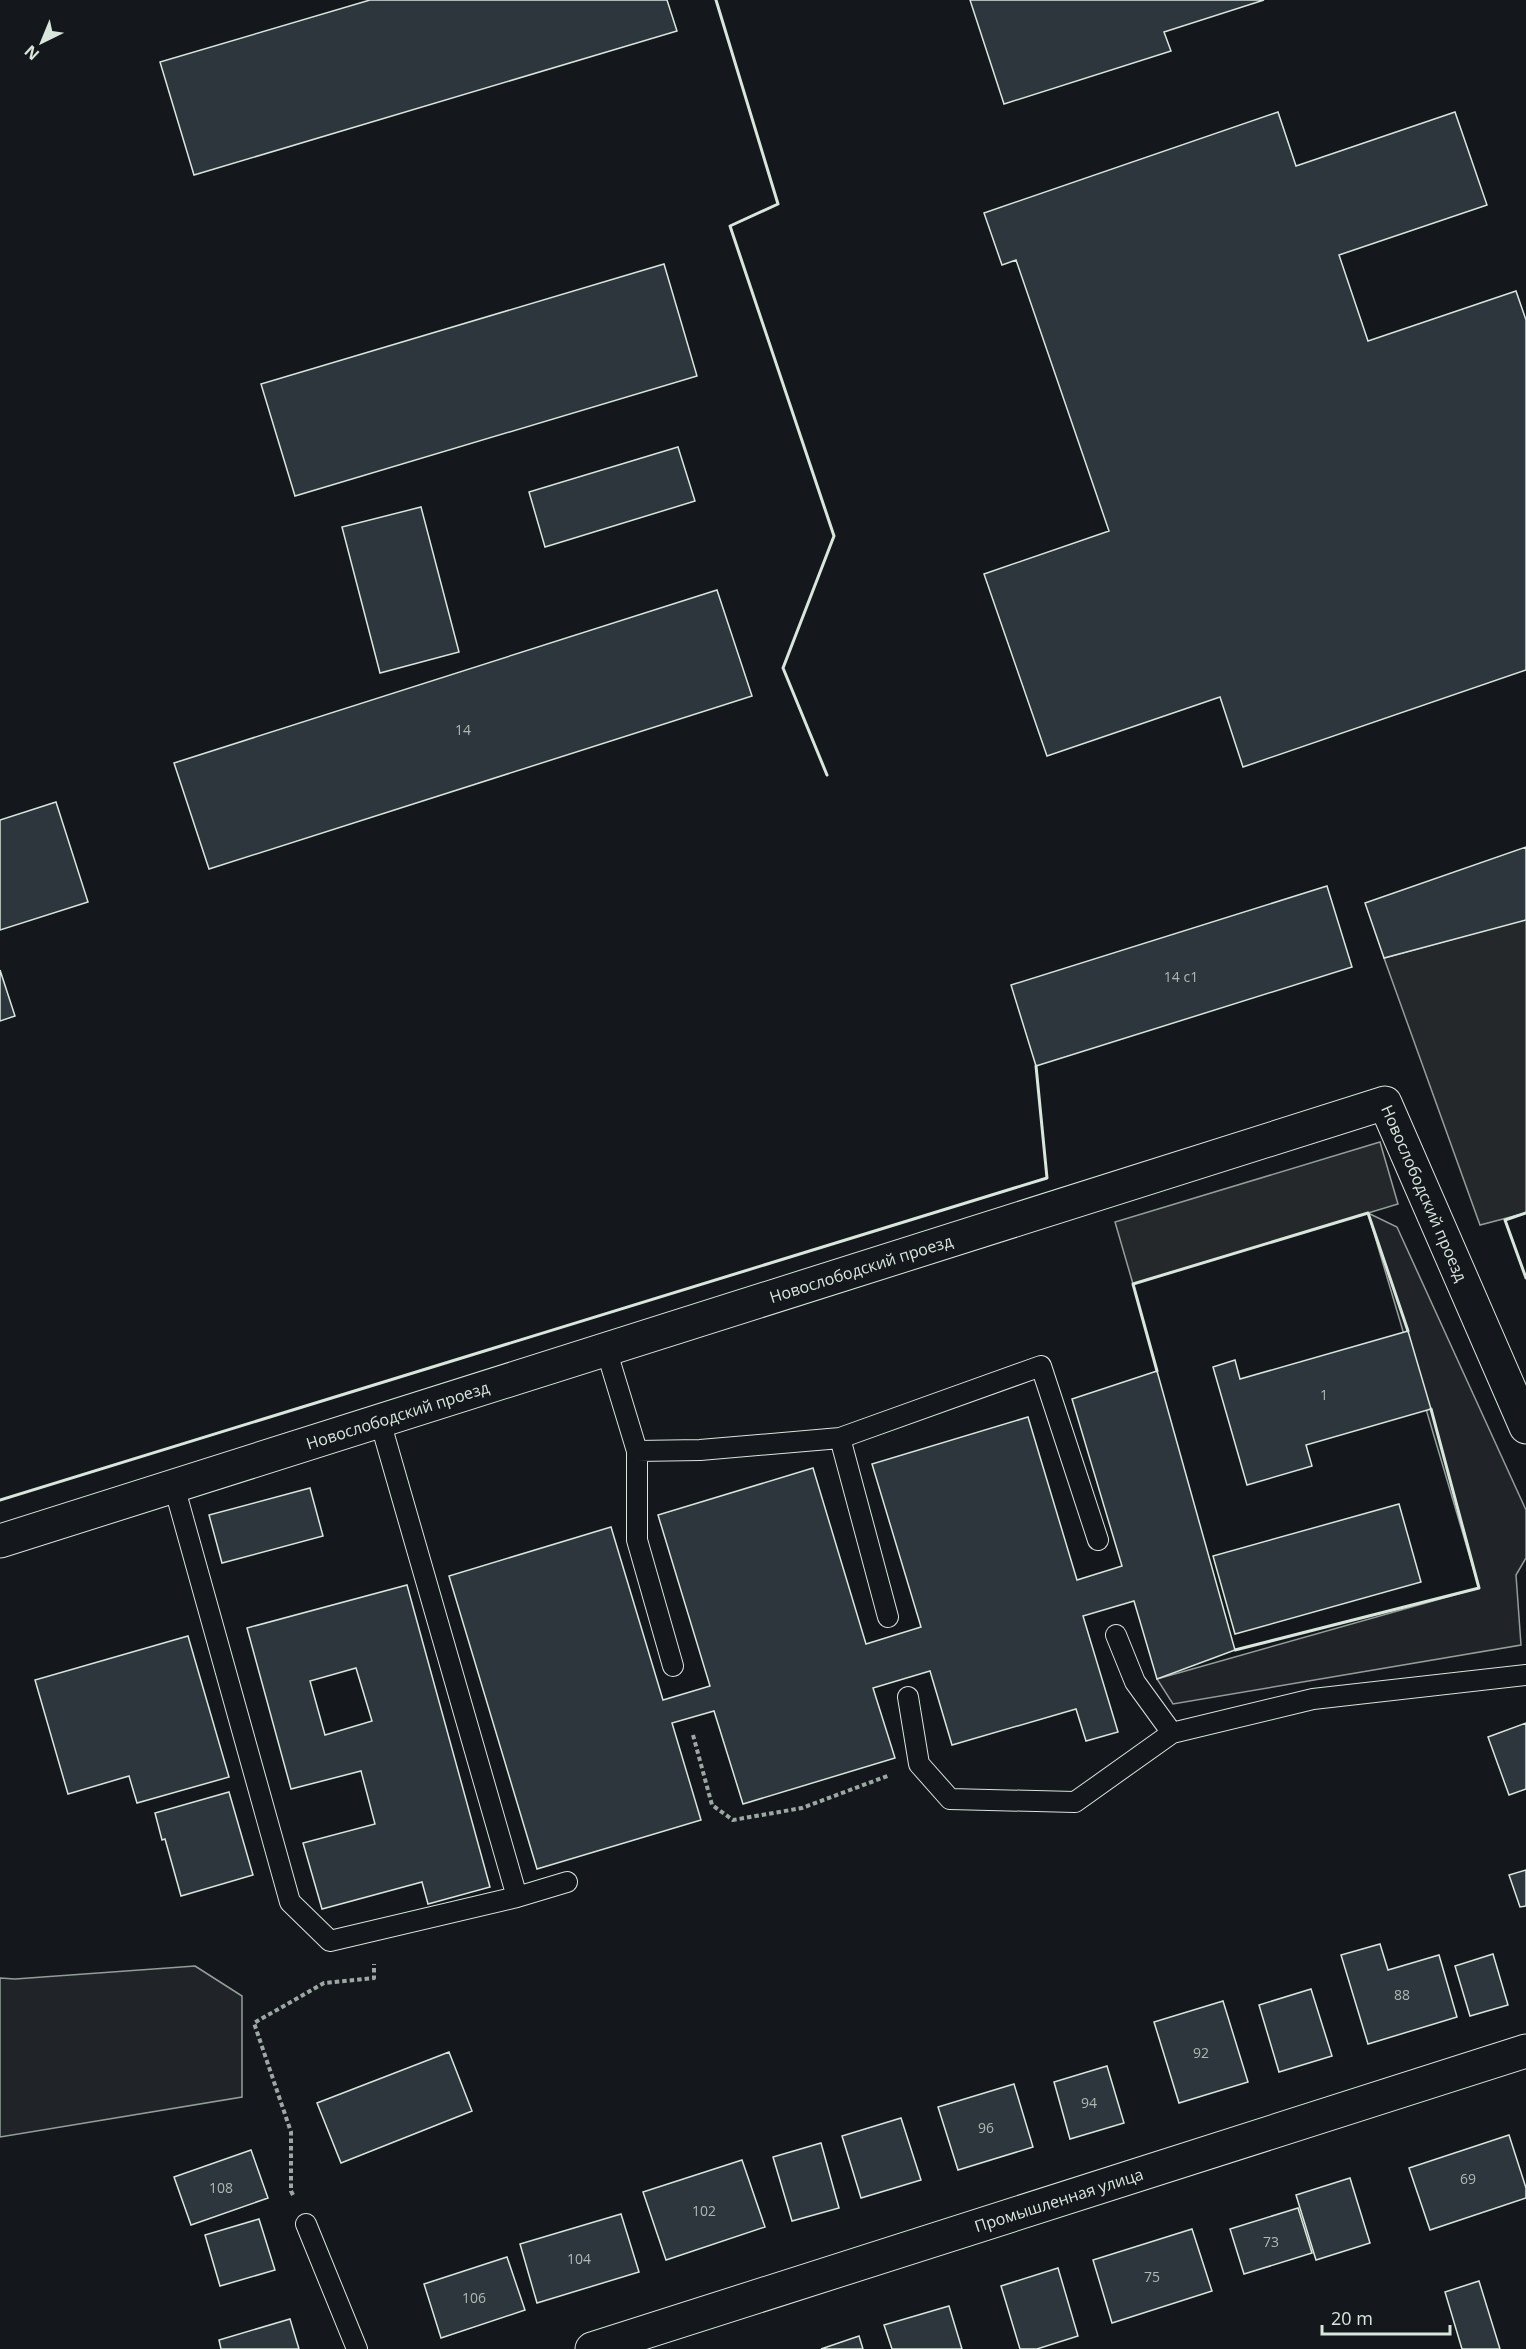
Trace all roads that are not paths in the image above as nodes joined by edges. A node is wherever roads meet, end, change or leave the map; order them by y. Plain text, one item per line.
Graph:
1 (606, 1349) junction
2 (380, 1421) junction
3 (1526, 1427) edge
4 (840, 1438) junction
5 (637, 1451) junction
6 (174, 1486) junction
7 (1098, 1540) dead end
8 (0, 1541) edge
9 (888, 1617) dead end
10 (1116, 1635) dead end
11 (673, 1666) dead end
12 (1526, 1676) edge
13 (908, 1696) dead end
14 (1172, 1733) junction
15 (567, 1882) dead end
16 (517, 1897) junction
17 (1526, 2051) edge
18 (306, 2224) road end
19 (357, 2349) edge
20 (592, 2349) edge

1 - 2 street, Новослободский проезд
1 - 3 street, Новослободский проезд
1 - 5 lane
2 - 6 street, Новослободский проезд
2 - 16 lane
4 - 5 lane
4 - 7 lane
4 - 9 lane
5 - 11 lane
6 - 8 street, Новослободский проезд
6 - 16 lane
10 - 14 lane
12 - 14 lane
13 - 14 lane
15 - 16 lane
17 - 20 street, Промышленная улица
18 - 19 lane

